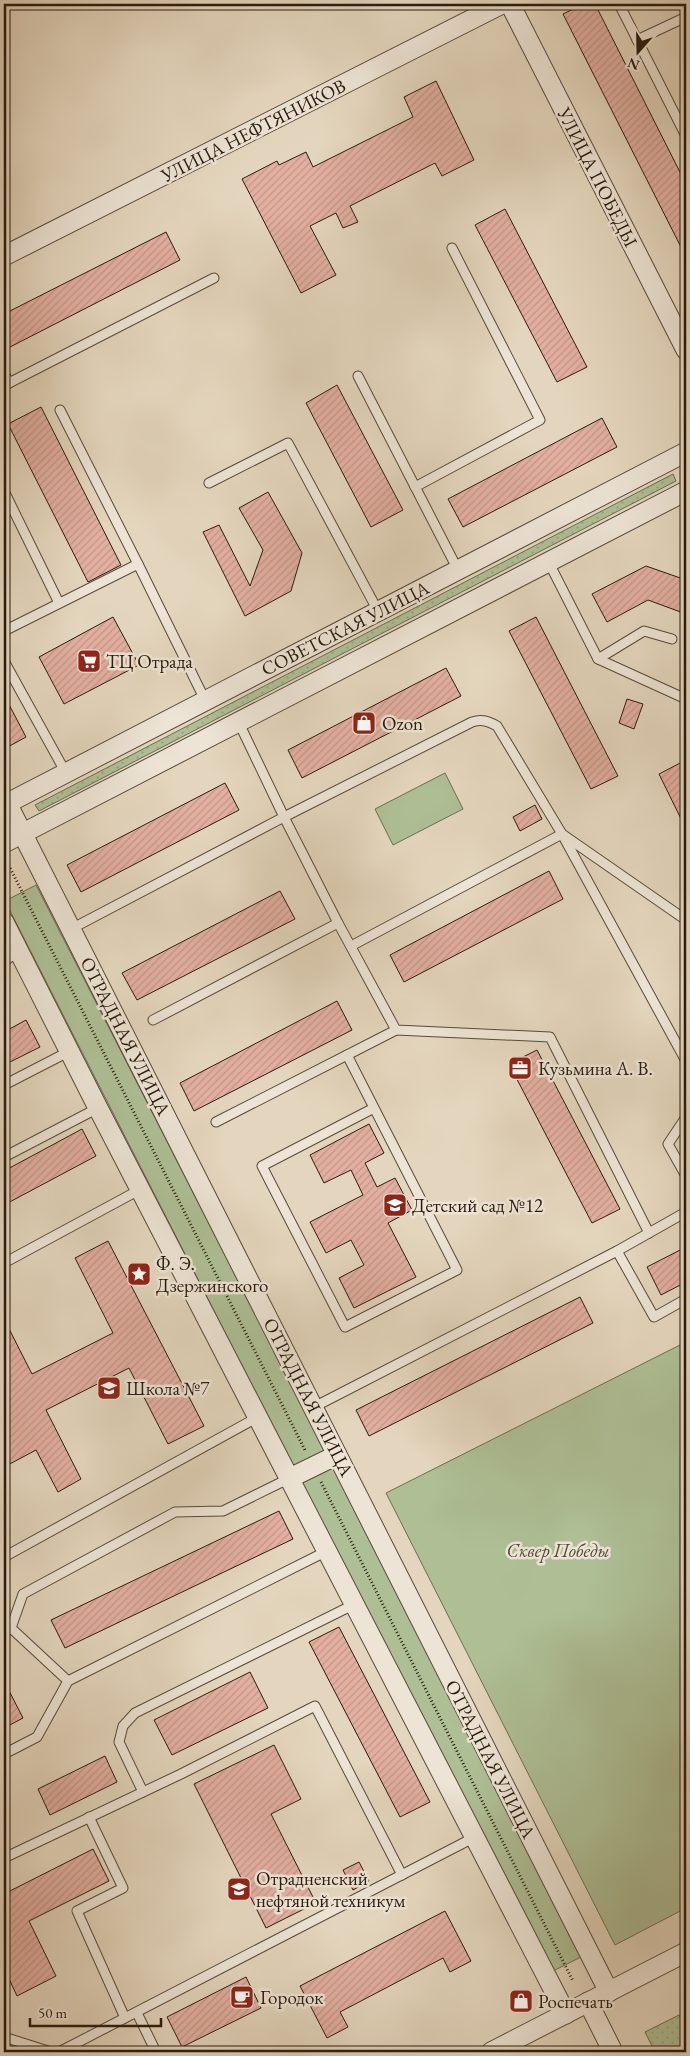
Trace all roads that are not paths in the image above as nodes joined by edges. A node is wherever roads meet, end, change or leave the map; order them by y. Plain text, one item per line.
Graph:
1 (502, 4) edge
2 (510, 4) edge
3 (619, 4) edge
4 (686, 17) edge
5 (637, 40) junction
6 (686, 136) edge
7 (452, 248) dead end
8 (4, 256) edge
9 (214, 278) dead end
10 (686, 350) edge
11 (4, 373) edge
12 (358, 376) dead end
13 (6, 384) edge
14 (60, 410) dead end
15 (686, 452) edge
16 (209, 483) dead end
17 (415, 487) junction
18 (4, 491) edge
19 (686, 491) edge
20 (548, 561) junction
21 (138, 564) junction
22 (458, 570) junction
23 (59, 603) junction
24 (378, 612) junction
25 (4, 631) edge
26 (672, 639) dead end
27 (598, 659) junction
28 (4, 661) edge
29 (686, 699) edge
30 (205, 700) junction
31 (238, 721) junction
32 (66, 773) junction
33 (6, 804) edge
34 (284, 817) junction
35 (23, 833) junction
36 (562, 834) junction
37 (4, 843) edge
38 (686, 920) edge
39 (4, 922) edge
40 (338, 923) junction
41 (71, 929) junction
42 (351, 946) junction
43 (11, 956) edge
44 (153, 1020) dead end
45 (396, 1030) junction
46 (70, 1051) junction
47 (347, 1055) junction
48 (686, 1061) edge
49 (4, 1084) edge
50 (98, 1108) junction
51 (374, 1108) junction
52 (686, 1117) edge
53 (216, 1122) dead end
54 (4, 1157) edge
55 (686, 1176) edge
56 (141, 1189) junction
57 (686, 1212) edge
58 (649, 1233) junction
59 (617, 1250) junction
60 (4, 1263) edge
61 (686, 1299) edge
62 (314, 1407) junction
63 (258, 1417) junction
64 (337, 1455) junction
65 (290, 1478) junction
66 (327, 1551) junction
67 (4, 1557) edge
68 (354, 1604) junction
69 (7, 1630) edge
70 (68, 1682) junction
71 (4, 1754) edge
72 (143, 1792) junction
73 (90, 1817) junction
74 (475, 1837) junction
75 (4, 1858) edge
76 (402, 1875) junction
77 (686, 1952) edge
78 (609, 1992) junction
79 (588, 2002) junction
80 (136, 2013) junction
81 (566, 2014) junction
82 (126, 2018) junction
83 (4, 2037) edge
84 (51, 2052) edge
85 (58, 2052) edge
86 (156, 2052) edge
87 (491, 2052) edge
88 (613, 2052) edge

1 - 8 street, УЛИЦА НЕФТЯНИКОВ
2 - 10 street, УЛИЦА ПОБЕДЫ
3 - 5 lane
4 - 5 lane
5 - 6 lane
7 - 17 lane
9 - 13 lane
11 - 13 lane
12 - 17 lane
14 - 21 lane
15 - 22 street, СОВЕТСКАЯ УЛИЦА
16 - 24 lane
17 - 22 lane
18 - 23 lane
19 - 20 street, СОВЕТСКАЯ УЛИЦА
20 - 27 lane
20 - 31 street, СОВЕТСКАЯ УЛИЦА
21 - 23 lane
21 - 30 lane
22 - 24 street, СОВЕТСКАЯ УЛИЦА
23 - 25 lane
24 - 30 street, СОВЕТСКАЯ УЛИЦА
26 - 27 lane
27 - 29 lane
28 - 32 lane
30 - 32 street, СОВЕТСКАЯ УЛИЦА
31 - 34 lane
31 - 35 street, СОВЕТСКАЯ УЛИЦА
32 - 33 street, СОВЕТСКАЯ УЛИЦА
33 - 35 street, ОТРАДНАЯ УЛИЦА
34 - 36 lane
34 - 40 lane
34 - 41 lane
35 - 37 street, СОВЕТСКАЯ УЛИЦА
35 - 41 street, ОТРАДНАЯ УЛИЦА
36 - 38 lane
36 - 42 lane
36 - 48 lane
39 - 43 street
40 - 42 lane
40 - 44 lane
41 - 62 street, ОТРАДНАЯ УЛИЦА
42 - 45 lane
43 - 46 street
45 - 47 lane
45 - 58 lane
46 - 49 lane
46 - 50 street
47 - 51 lane
47 - 53 lane
50 - 54 lane
50 - 56 street
51 - 51 lane
52 - 55 lane
56 - 60 lane
56 - 63 street
57 - 58 lane
58 - 59 lane
59 - 61 lane
59 - 62 lane
62 - 64 street, ОТРАДНАЯ УЛИЦА
63 - 65 street
63 - 67 lane
64 - 65 street
64 - 78 street, ОТРАДНАЯ УЛИЦА
65 - 66 street
65 - 69 lane
66 - 68 street
66 - 70 lane
68 - 72 lane
68 - 74 street
69 - 70 lane
70 - 71 lane
72 - 73 lane
72 - 76 lane
73 - 75 lane
73 - 82 lane
74 - 76 lane
74 - 81 street
76 - 80 lane
77 - 78 street
78 - 79 street
79 - 81 street
79 - 88 street
80 - 82 lane
80 - 86 lane
81 - 87 street
82 - 85 lane
83 - 84 lane

